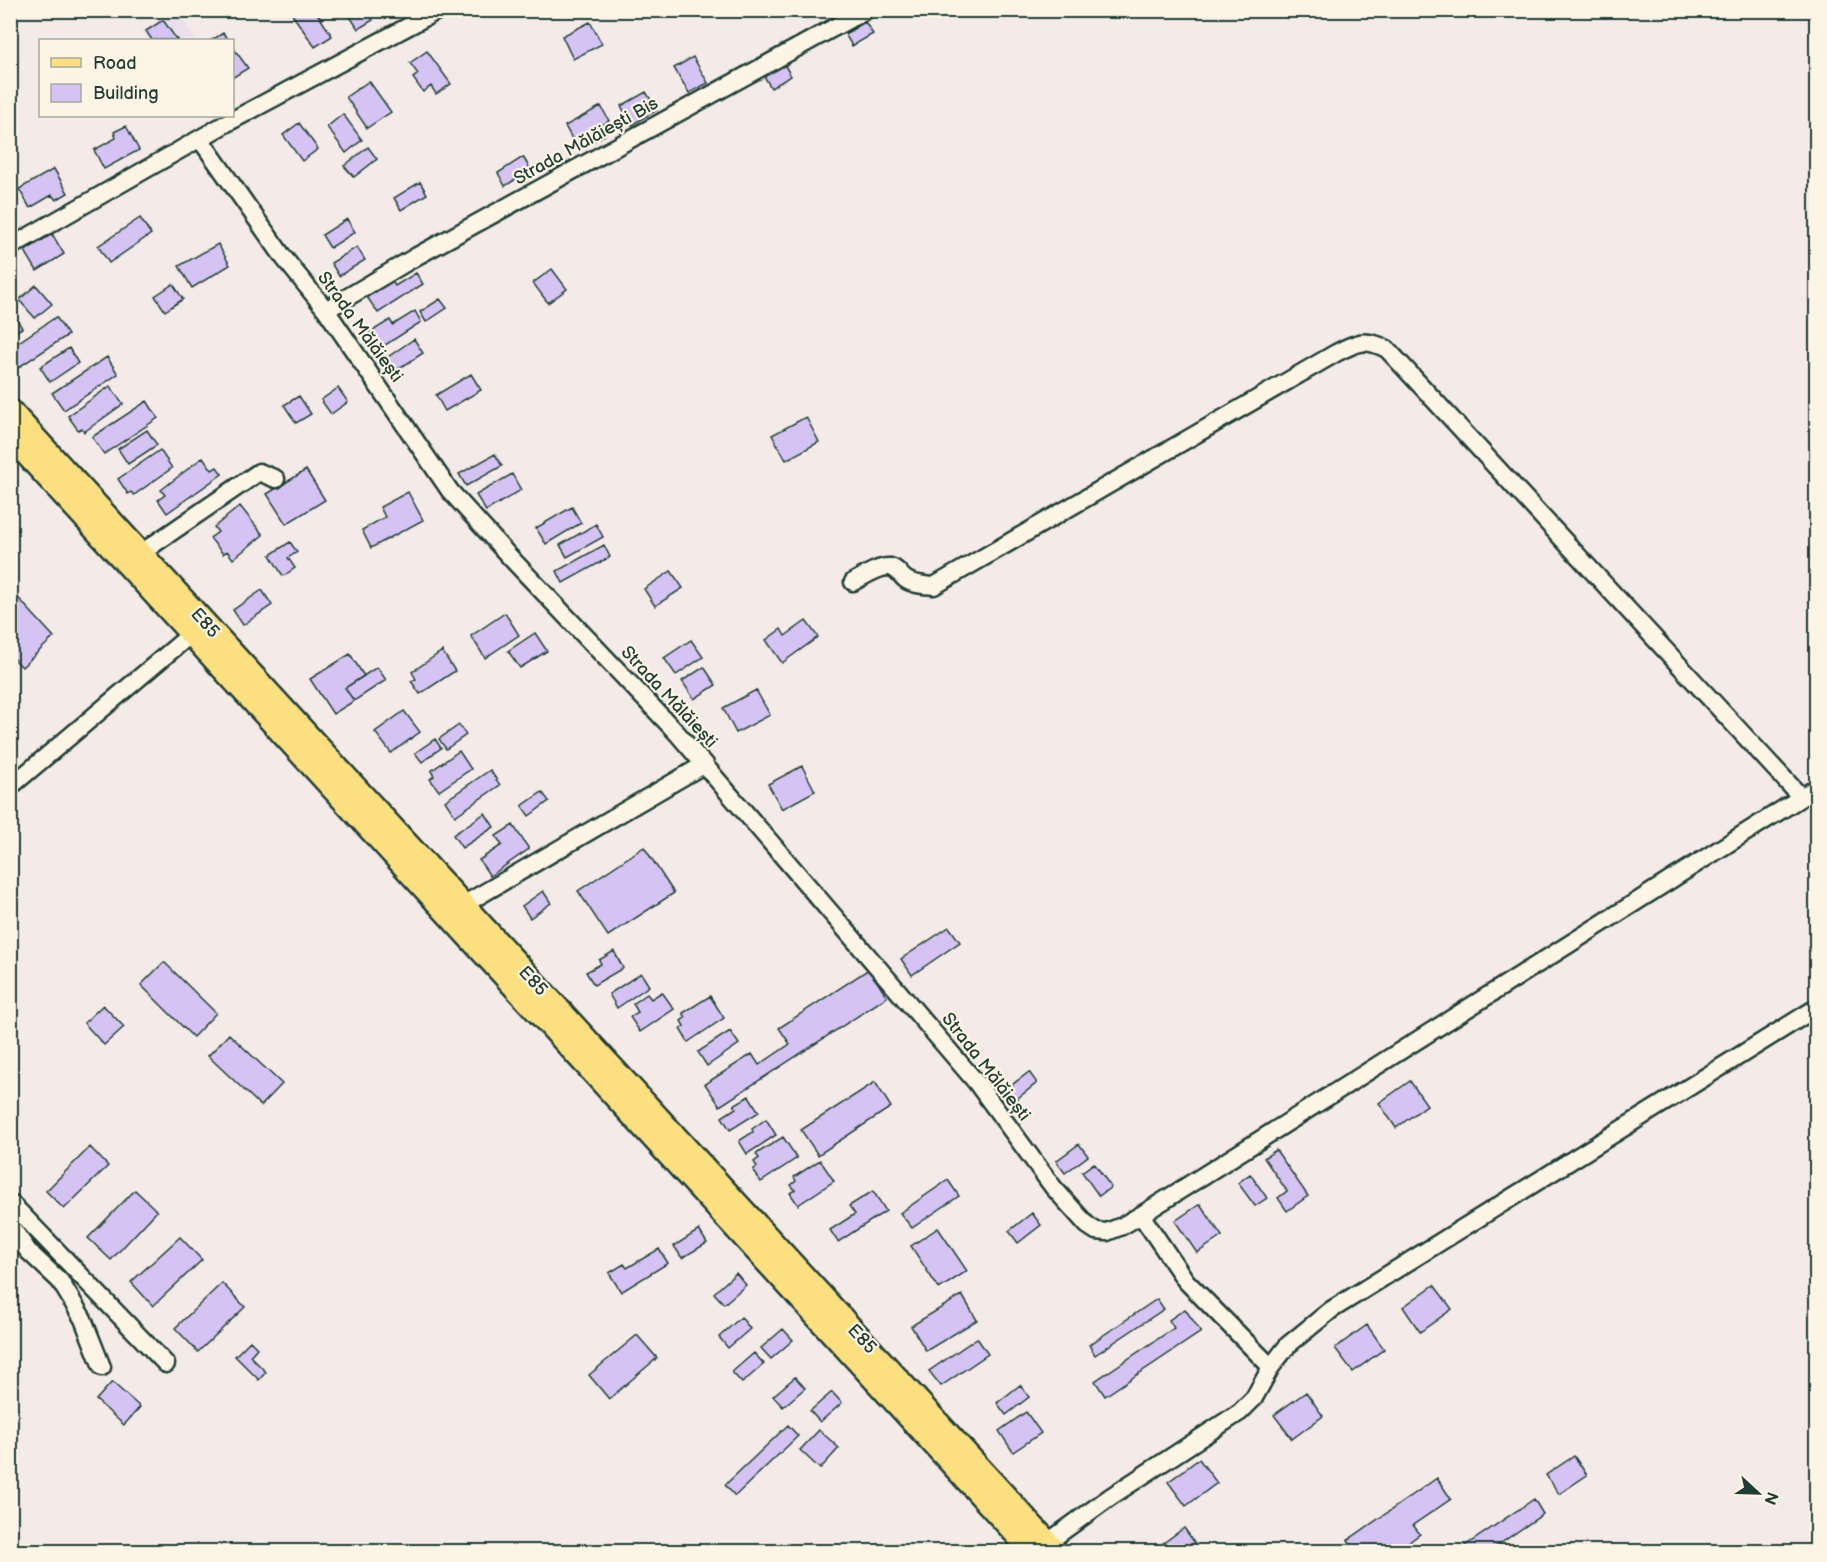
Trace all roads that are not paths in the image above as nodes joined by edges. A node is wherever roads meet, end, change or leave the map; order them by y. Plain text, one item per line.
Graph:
1 (439, 10) edge
2 (866, 10) edge
3 (200, 139) junction
4 (10, 247) edge
5 (326, 310) junction
6 (10, 410) edge
7 (10, 437) edge
8 (276, 479) dead end
9 (141, 553) junction
10 (853, 582) dead end
11 (191, 633) junction
12 (705, 764) junction
13 (10, 788) edge
14 (1816, 788) edge
15 (1801, 797) junction
16 (463, 905) junction
17 (1816, 1008) edge
18 (10, 1202) edge
19 (1141, 1215) junction
20 (10, 1225) edge
21 (166, 1364) dead end
22 (102, 1367) dead end
23 (1270, 1367) junction
24 (1046, 1548) edge

1 - 3 street
2 - 5 street, Strada Mălăiești Bis
3 - 4 street
3 - 5 street, Strada Mălăiești
5 - 12 street, Strada Mălăiești
6 - 9 main road, E85
7 - 11 main road, E85
8 - 9 street
9 - 16 main road, E85
10 - 15 street
11 - 13 street
11 - 24 main road, E85
12 - 16 street
12 - 19 street, Strada Mălăiești
14 - 15 street, Strada Mălăiești
15 - 19 street, Strada Mălăiești
16 - 24 main road, E85
17 - 23 street
18 - 21 street
19 - 23 street
20 - 22 street
23 - 24 street

